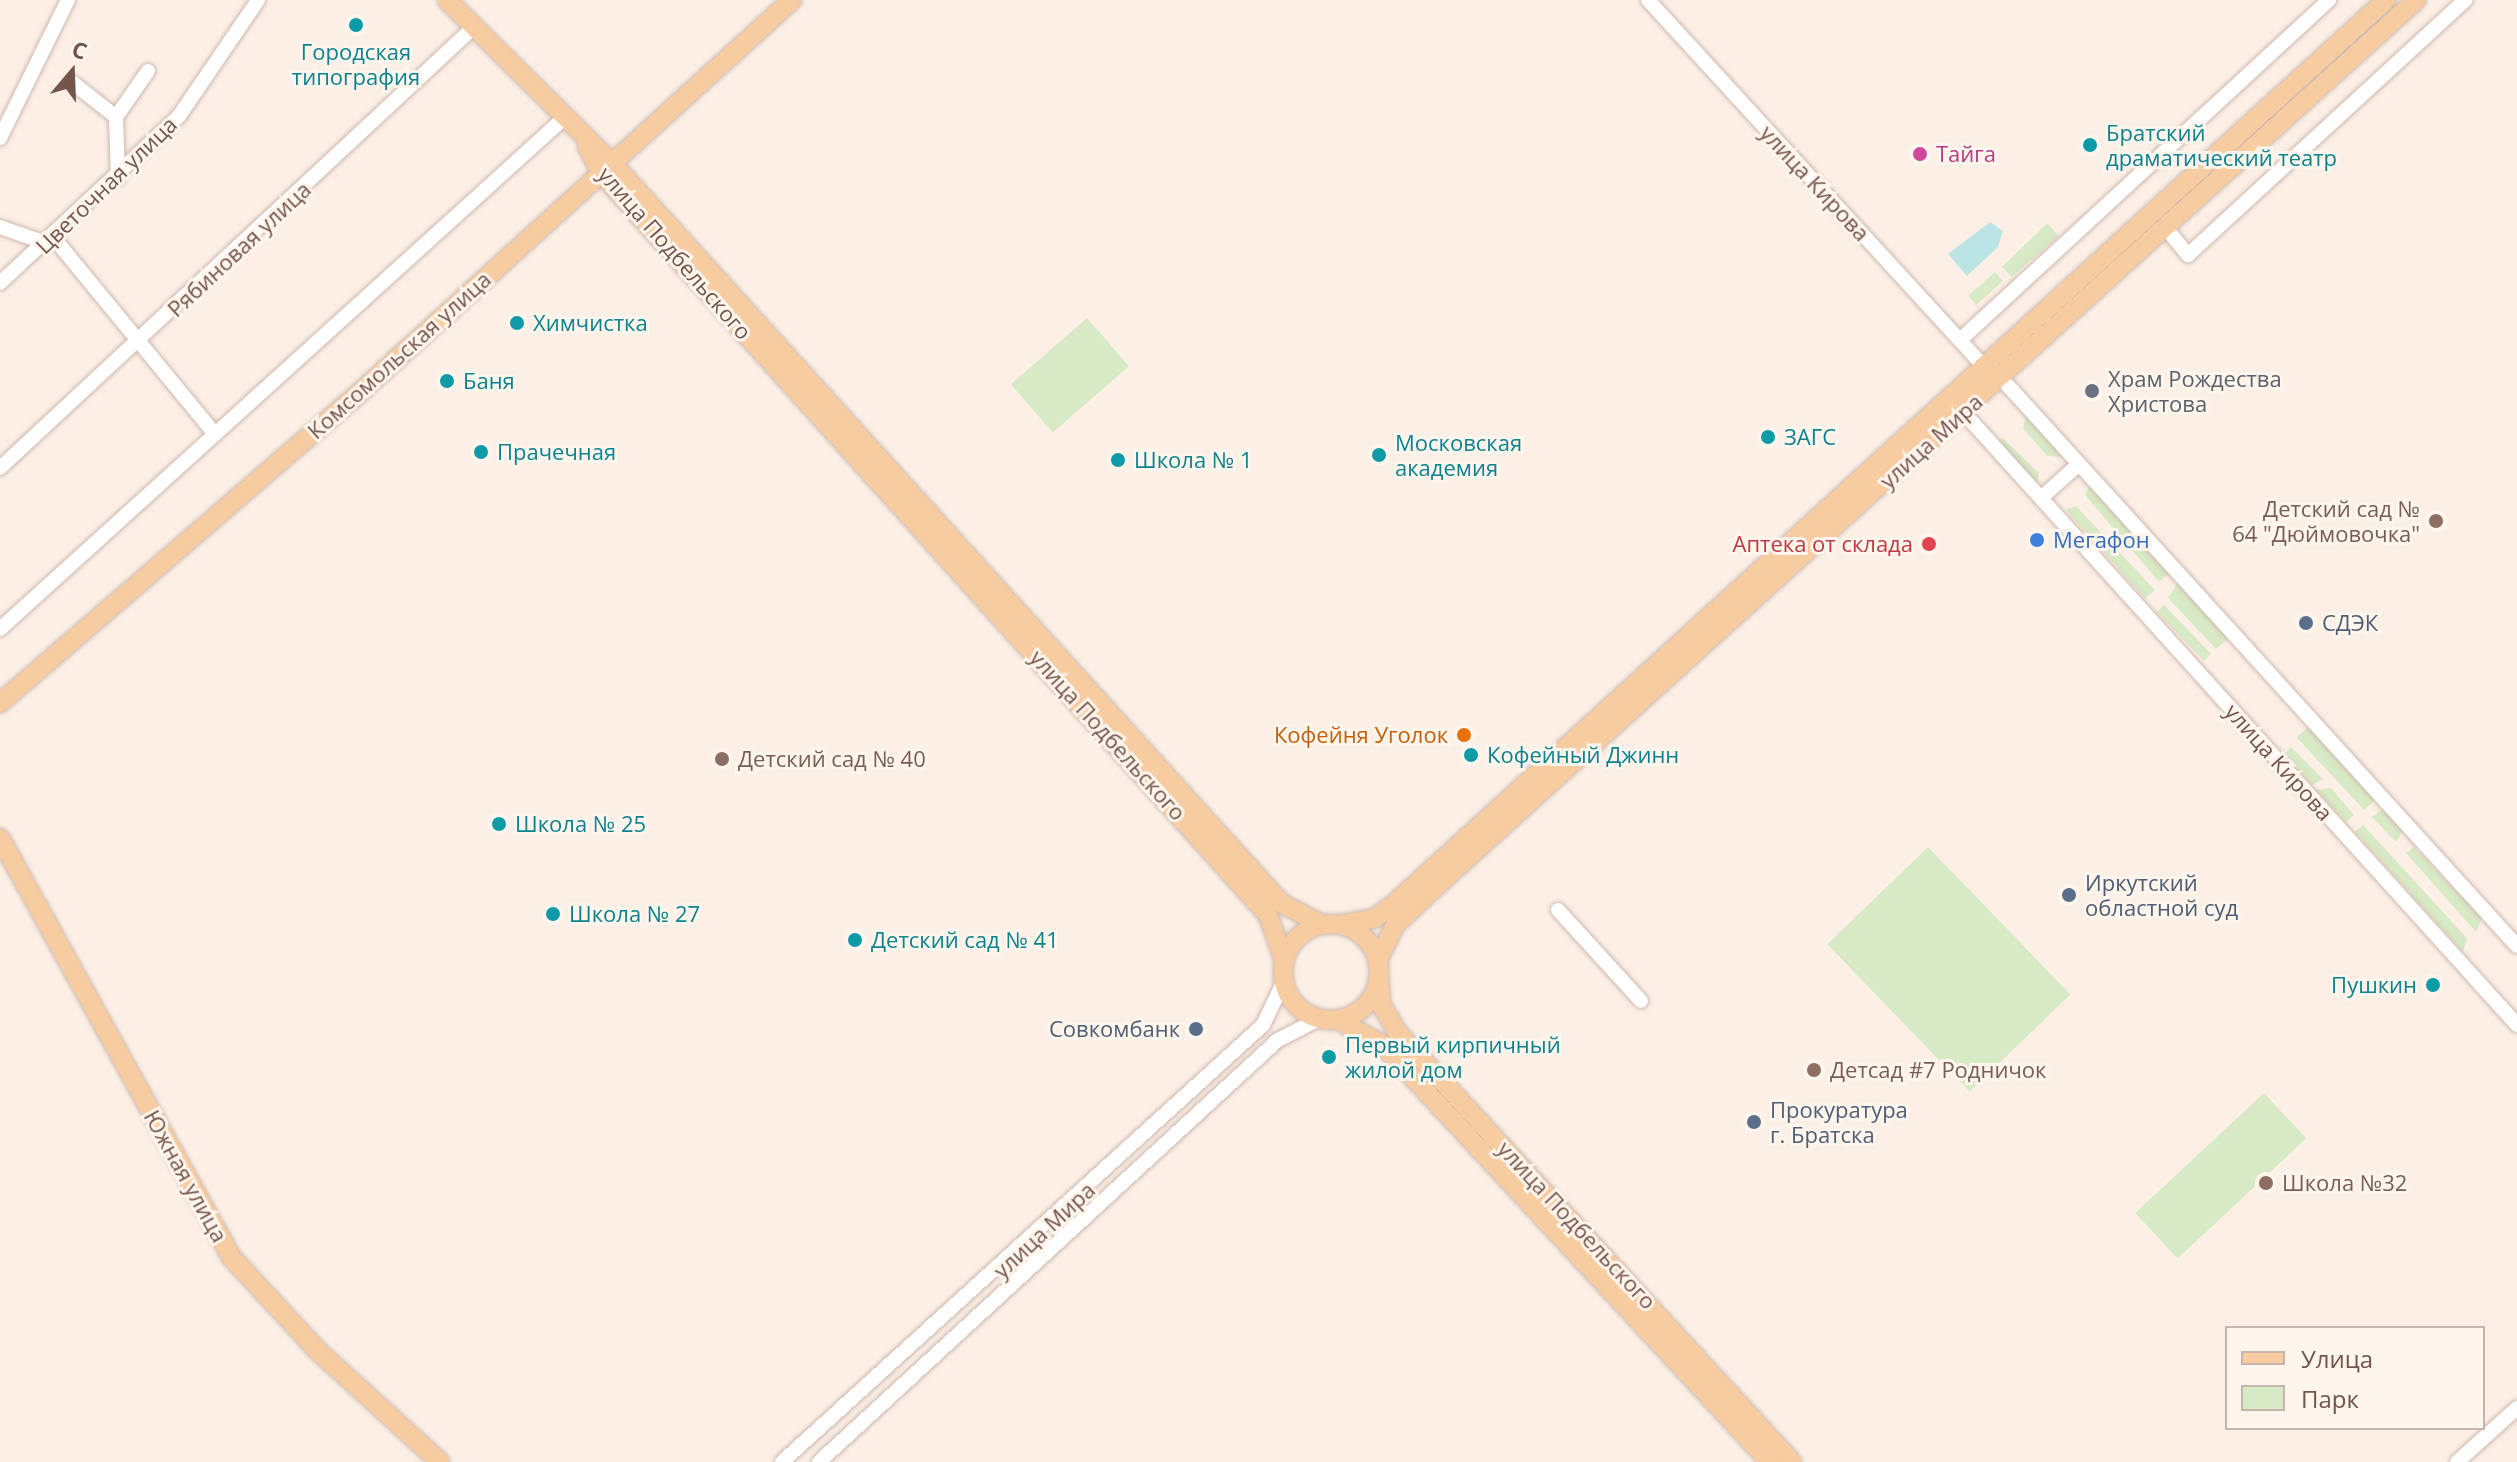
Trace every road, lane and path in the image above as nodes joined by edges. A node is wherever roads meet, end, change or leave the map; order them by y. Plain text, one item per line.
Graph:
1 (68, 0) edge
2 (258, 0) edge
3 (447, 0) edge
4 (792, 0) edge
5 (1648, 0) edge
6 (2329, 0) edge
7 (2386, 0) edge
8 (2416, 0) edge
9 (2465, 0) edge
10 (475, 26) junction
11 (148, 71) dead end
12 (73, 83) dead end
13 (0, 100) edge
14 (16, 107) junction
15 (116, 117) junction
16 (563, 119) junction
17 (0, 138) edge
18 (606, 168) junction
19 (118, 178) junction
20 (0, 227) edge
21 (2166, 228) junction
22 (50, 240) junction
23 (0, 283) edge
24 (2054, 302) junction
25 (738, 314) junction
26 (2068, 317) junction
27 (1960, 340) junction
28 (141, 341) junction
29 (1983, 365) junction
30 (2001, 378) junction
31 (1963, 412) junction
32 (215, 434) junction
33 (2079, 464) junction
34 (0, 468) edge
35 (2041, 498) junction
36 (1814, 520) junction
37 (1828, 536) junction
38 (0, 629) edge
39 (2, 704) edge
40 (1, 839) edge
41 (1438, 873) junction
42 (1558, 910) dead end
43 (1321, 924) junction
44 (1342, 924) junction
45 (2517, 946) edge
46 (1284, 960) junction
47 (1378, 960) junction
48 (1379, 980) junction
49 (1284, 981) junction
50 (1641, 1001) dead end
51 (1328, 1019) junction
52 (2517, 1025) edge
53 (2517, 1408) edge
54 (1745, 1423) junction
55 (440, 1462) edge
56 (782, 1462) edge
57 (819, 1462) edge
58 (1770, 1462) edge
59 (1792, 1462) edge
60 (2457, 1462) edge

1 - 14 street
2 - 19 street, Цветочная улица
3 - 10 main road, улица Подбельского
4 - 18 main road, Комсомольская улица
5 - 27 street, улица Кирова
6 - 27 street
7 - 24 main road, улица Мира
8 - 21 main road, улица Мира
9 - 21 street
10 - 16 main road, улица Подбельского
10 - 28 street, Рябиновая улица
11 - 15 street
12 - 15 street
13 - 14 street
14 - 17 street
15 - 19 street
16 - 18 main road, улица Подбельского
16 - 32 street
18 - 25 main road, улица Подбельского
18 - 39 main road, Комсомольская улица
19 - 22 street, Цветочная улица
20 - 22 street
21 - 26 main road, улица Мира
22 - 23 street, Цветочная улица
22 - 28 street
24 - 26 main road
24 - 29 main road, улица Мира
25 - 43 main road, улица Подбельского
25 - 46 main road, улица Подбельского
26 - 30 main road, улица Мира
27 - 29 street, улица Кирова
28 - 32 street
28 - 34 street, Рябиновая улица
29 - 36 main road, улица Мира
30 - 31 main road, улица Мира
30 - 33 street
31 - 35 street, улица Кирова
31 - 37 main road, улица Мира
32 - 38 street
33 - 35 street
33 - 45 street
35 - 52 street, улица Кирова
36 - 37 main road
36 - 41 main road, улица Мира
37 - 41 main road, улица Мира
40 - 55 main road, Южная улица
41 - 44 main road
41 - 47 main road
42 - 50 street
43 - 44 main road
43 - 46 main road
44 - 47 main road
46 - 49 main road
47 - 48 main road
48 - 51 main road
48 - 54 main road, улица Подбельского
49 - 51 main road
49 - 56 street, улица Мира
51 - 54 main road, улица Подбельского
51 - 57 street, улица Мира
53 - 60 street
54 - 58 main road, улица Подбельского
54 - 59 main road, улица Подбельского

